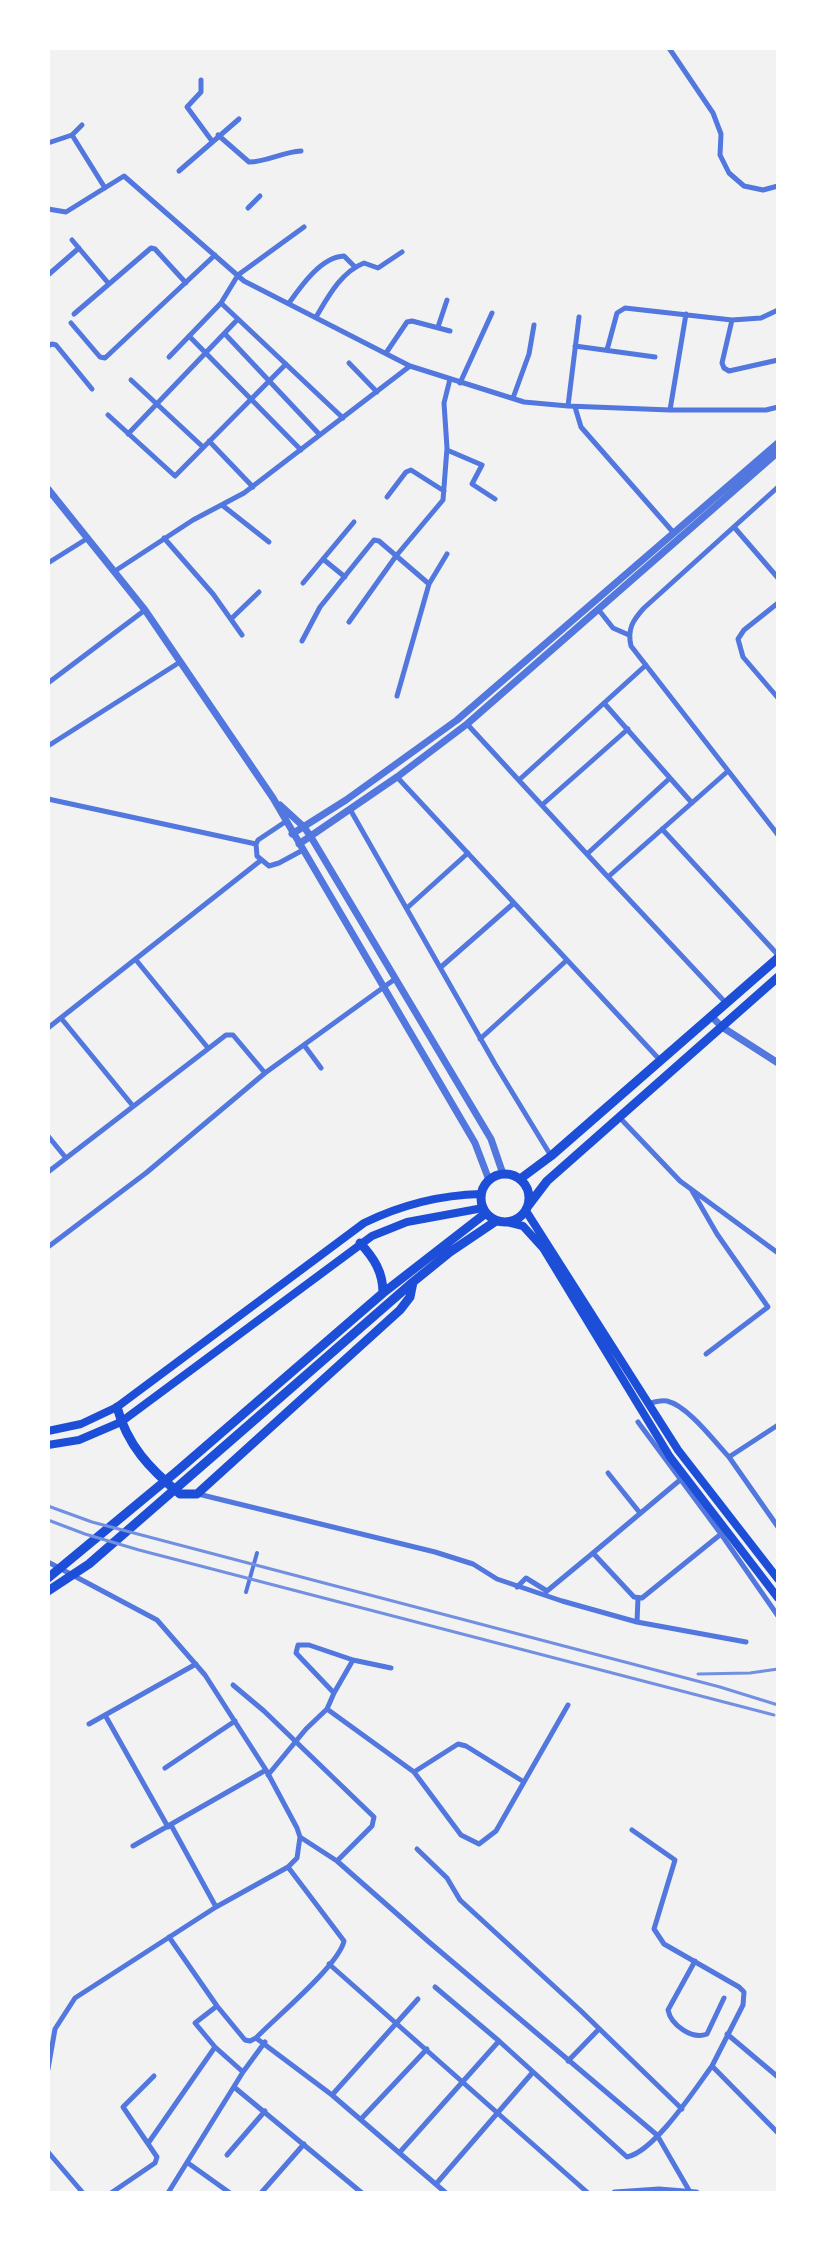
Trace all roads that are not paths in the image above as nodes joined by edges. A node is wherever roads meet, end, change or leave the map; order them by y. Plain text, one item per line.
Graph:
1 (669, 48) edge
2 (201, 80) dead end
3 (239, 119) dead end
4 (82, 125) dead end
5 (72, 135) junction
6 (218, 135) junction
7 (212, 141) junction
8 (48, 143) edge
9 (301, 151) dead end
10 (179, 171) dead end
11 (778, 186) edge
12 (105, 188) junction
13 (260, 196) dead end
14 (248, 208) dead end
15 (48, 209) edge
16 (304, 227) dead end
17 (72, 240) dead end
18 (79, 248) junction
19 (402, 252) dead end
20 (215, 255) junction
21 (355, 267) junction
22 (48, 275) edge
23 (238, 275) junction
24 (186, 283) junction
25 (109, 284) junction
26 (447, 300) dead end
27 (221, 303) junction
28 (289, 303) junction
29 (778, 310) edge
30 (492, 313) dead end
31 (74, 314) dead end
32 (686, 314) junction
33 (316, 317) junction
34 (579, 317) dead end
35 (238, 319) junction
36 (732, 320) junction
37 (71, 323) dead end
38 (534, 325) dead end
39 (438, 327) junction
40 (450, 331) dead end
41 (225, 334) junction
42 (189, 336) junction
43 (48, 346) edge
44 (575, 346) junction
45 (607, 350) junction
46 (207, 353) junction
47 (386, 353) junction
48 (169, 357) dead end
49 (655, 357) dead end
50 (778, 360) edge
51 (349, 363) dead end
52 (286, 364) junction
53 (410, 366) junction
54 (450, 379) junction
55 (131, 380) dead end
56 (271, 380) junction
57 (460, 383) junction
58 (92, 389) dead end
59 (377, 392) junction
60 (513, 398) junction
61 (252, 399) junction
62 (158, 405) junction
63 (568, 406) junction
64 (575, 407) junction
65 (778, 407) edge
66 (670, 410) junction
67 (108, 415) dead end
68 (343, 418) junction
69 (128, 434) junction
70 (321, 435) junction
71 (209, 441) junction
72 (778, 443) edge
73 (203, 447) junction
74 (301, 450) junction
75 (447, 450) junction
76 (778, 452) edge
77 (253, 487) junction
78 (778, 487) edge
79 (48, 489) edge
80 (444, 491) junction
81 (387, 497) dead end
82 (495, 499) dead end
83 (222, 505) junction
84 (354, 522) dead end
85 (734, 527) junction
86 (673, 532) junction
87 (88, 538) junction
88 (164, 538) junction
89 (269, 542) dead end
90 (447, 554) dead end
91 (396, 556) junction
92 (323, 559) junction
93 (48, 563) edge
94 (115, 571) junction
95 (345, 577) junction
96 (778, 578) edge
97 (303, 583) dead end
98 (429, 584) junction
99 (259, 592) dead end
100 (778, 603) edge
101 (598, 609) junction
102 (145, 610) junction
103 (231, 619) junction
104 (349, 622) dead end
105 (242, 635) dead end
106 (629, 635) junction
107 (302, 641) dead end
108 (180, 662) junction
109 (646, 665) junction
110 (48, 683) edge
111 (397, 696) dead end
112 (778, 698) edge
113 (604, 703) junction
114 (467, 724) junction
115 (628, 729) junction
116 (48, 746) edge
117 (728, 771) junction
118 (397, 777) junction
119 (670, 778) junction
120 (519, 780) junction
121 (273, 798) junction
122 (48, 799) edge
123 (692, 803) junction
124 (542, 805) junction
125 (351, 811) junction
126 (285, 822) junction
127 (304, 827) junction
128 (662, 829) junction
129 (777, 832) edge
130 (292, 834) junction
131 (311, 837) junction
132 (256, 844) junction
133 (301, 847) junction
134 (468, 853) junction
135 (587, 854) junction
136 (260, 861) junction
137 (608, 877) junction
138 (514, 903) junction
139 (407, 908) junction
140 (778, 956) edge
141 (136, 960) junction
142 (567, 960) junction
143 (441, 967) junction
144 (778, 977) edge
145 (395, 979) junction
146 (384, 987) junction
147 (725, 1003) junction
148 (711, 1016) junction
149 (61, 1018) junction
150 (722, 1027) junction
151 (48, 1028) edge
152 (480, 1039) junction
153 (304, 1045) junction
154 (208, 1048) junction
155 (659, 1059) junction
156 (778, 1063) edge
157 (321, 1068) dead end
158 (265, 1074) junction
159 (133, 1106) junction
160 (620, 1118) junction
161 (48, 1136) edge
162 (551, 1156) junction
163 (66, 1158) junction
164 (48, 1172) edge
165 (503, 1174) junction
166 (520, 1179) junction
167 (489, 1180) junction
168 (691, 1189) junction
169 (481, 1194) junction
170 (527, 1208) junction
171 (484, 1210) junction
172 (502, 1222) junction
173 (360, 1243) junction
174 (48, 1247) edge
175 (778, 1253) edge
176 (413, 1282) junction
177 (383, 1293) junction
178 (217, 1331) junction
179 (226, 1343) junction
180 (706, 1354) dead end
181 (648, 1404) junction
182 (117, 1407) junction
183 (641, 1412) junction
184 (121, 1422) junction
185 (638, 1422) dead end
186 (778, 1425) edge
187 (48, 1431) edge
188 (48, 1445) edge
189 (729, 1457) junction
190 (608, 1473) dead end
191 (680, 1480) junction
192 (197, 1494) junction
193 (640, 1513) junction
194 (778, 1527) edge
195 (721, 1534) junction
196 (257, 1553) dead end
197 (593, 1553) junction
198 (48, 1562) edge
199 (48, 1578) edge
200 (778, 1579) edge
201 (517, 1587) junction
202 (48, 1591) edge
203 (246, 1592) dead end
204 (638, 1598) junction
205 (778, 1598) edge
206 (778, 1616) edge
207 (637, 1622) junction
208 (746, 1642) dead end
209 (353, 1660) junction
210 (196, 1664) junction
211 (391, 1668) dead end
212 (233, 1685) dead end
213 (334, 1693) junction
214 (568, 1705) dead end
215 (327, 1709) junction
216 (105, 1715) junction
217 (235, 1721) junction
218 (89, 1724) dead end
219 (295, 1743) junction
220 (165, 1768) dead end
221 (414, 1772) junction
222 (267, 1773) junction
223 (524, 1782) junction
224 (169, 1826) junction
225 (632, 1830) dead end
226 (300, 1837) junction
227 (133, 1846) dead end
228 (417, 1849) dead end
229 (337, 1861) junction
230 (288, 1867) junction
231 (216, 1907) junction
232 (169, 1937) junction
233 (695, 1961) junction
234 (329, 1964) junction
235 (435, 1987) dead end
236 (724, 1998) dead end
237 (418, 1999) dead end
238 (217, 2006) junction
239 (397, 2022) junction
240 (599, 2029) junction
241 (727, 2034) junction
242 (256, 2038) junction
243 (499, 2041) junction
244 (265, 2042) junction
245 (215, 2047) junction
246 (427, 2049) junction
247 (568, 2061) junction
248 (712, 2066) junction
249 (48, 2069) edge
250 (243, 2072) junction
251 (533, 2072) junction
252 (154, 2076) dead end
253 (778, 2077) edge
254 (463, 2081) junction
255 (234, 2087) junction
256 (332, 2095) junction
257 (682, 2109) junction
258 (265, 2111) junction
259 (498, 2112) junction
260 (361, 2119) junction
261 (778, 2133) edge
262 (657, 2135) junction
263 (149, 2142) junction
264 (304, 2144) junction
265 (48, 2152) edge
266 (400, 2152) junction
267 (227, 2155) dead end
268 (188, 2163) junction
269 (436, 2184) junction
270 (81, 2192) edge
271 (693, 2192) edge
272 (111, 2193) edge
273 (168, 2193) edge
274 (230, 2193) edge
275 (261, 2193) edge
276 (362, 2193) edge
277 (446, 2193) edge
278 (588, 2193) edge
279 (615, 2193) edge

1 - 11 street
2 - 7 street
3 - 6 street
4 - 5 street
5 - 8 street
5 - 12 street
6 - 7 street
6 - 9 street
7 - 10 street
12 - 15 street
12 - 20 street
13 - 14 street
16 - 23 street
17 - 18 street
18 - 22 street
18 - 25 street
19 - 21 street
20 - 23 street
20 - 24 street
21 - 28 street
21 - 33 street
23 - 27 street
23 - 28 street
24 - 25 street
24 - 37 street
25 - 31 street
26 - 39 street
27 - 35 street
27 - 42 street
28 - 33 street
29 - 36 street
30 - 57 street
32 - 36 street
32 - 45 street
32 - 66 street
33 - 47 street
34 - 44 street
35 - 41 street
35 - 52 street
36 - 50 street
38 - 60 street
39 - 40 street
39 - 47 street
41 - 46 street
41 - 56 street
42 - 46 street
42 - 48 street
43 - 58 street
44 - 45 street
44 - 63 street
45 - 49 street
46 - 61 street
46 - 62 street
47 - 53 street
51 - 59 street
52 - 56 street
52 - 68 street
53 - 54 street
53 - 59 street
54 - 57 street
54 - 75 street
55 - 62 street
56 - 61 street
56 - 70 street
57 - 60 street
59 - 68 street
60 - 63 street
61 - 71 street
61 - 74 street
62 - 69 street
62 - 73 street
63 - 64 street
64 - 66 street
64 - 86 street
65 - 66 street
67 - 69 street
68 - 70 street
69 - 73 street
70 - 74 street
71 - 73 street
71 - 77 street
72 - 86 street
74 - 77 street
75 - 80 street
75 - 82 street
76 - 101 street
77 - 83 street
78 - 85 street
79 - 87 street
80 - 81 street
80 - 91 street
83 - 88 street
83 - 89 street
84 - 92 street
85 - 96 street
85 - 106 street
86 - 127 street
87 - 93 street
87 - 94 street
88 - 94 street
88 - 103 street
90 - 98 street
91 - 95 street
91 - 98 street
91 - 104 street
92 - 95 street
92 - 97 street
94 - 102 street
95 - 107 street
98 - 111 street
99 - 103 street
100 - 112 street
101 - 106 street
101 - 114 street
102 - 108 street
102 - 110 street
103 - 105 street
106 - 109 street
108 - 116 street
108 - 121 street
109 - 113 street
109 - 117 street
113 - 115 street
113 - 120 street
114 - 118 street
114 - 120 street
115 - 119 street
115 - 124 street
117 - 123 street
117 - 129 street
118 - 125 street
118 - 134 street
119 - 123 street
119 - 135 street
120 - 124 street
121 - 126 street
121 - 127 street
122 - 132 street
123 - 128 street
124 - 135 street
125 - 131 street
125 - 139 street
126 - 130 street
126 - 132 street
127 - 130 street
127 - 131 street
128 - 137 street
128 - 140 street
130 - 133 street
131 - 133 street
131 - 145 street
132 - 136 street
133 - 136 street
133 - 146 street
134 - 138 street
134 - 139 street
135 - 137 street
136 - 141 street
137 - 147 street
138 - 142 street
138 - 143 street
139 - 143 street
140 - 147 highway
141 - 149 street
141 - 154 street
142 - 152 street
142 - 155 street
143 - 152 street
144 - 150 highway
145 - 146 street
145 - 165 street
146 - 153 street
146 - 167 street
147 - 148 highway
148 - 150 street
148 - 155 highway
149 - 151 street
149 - 159 street
150 - 156 street
150 - 160 highway
152 - 162 street
153 - 157 street
153 - 158 street
154 - 158 street
154 - 159 street
155 - 162 highway
158 - 174 street
159 - 163 street
160 - 168 street
160 - 170 highway
161 - 163 street
162 - 166 highway
163 - 164 street
165 - 166 highway
165 - 167 highway
166 - 170 highway
167 - 169 highway
168 - 175 street
168 - 180 street
169 - 171 highway
169 - 178 main road
170 - 172 highway
170 - 181 main road
171 - 172 highway
171 - 173 main road
171 - 177 highway
172 - 176 highway
172 - 183 main road
173 - 177 highway
173 - 179 main road
176 - 192 highway
176 - 202 highway
177 - 199 highway
178 - 179 main road
178 - 182 main road
179 - 184 main road
181 - 183 street
181 - 189 street
181 - 200 main road
182 - 184 highway
182 - 187 main road
183 - 205 main road
184 - 188 main road
184 - 192 highway
185 - 191 street
186 - 189 street
189 - 194 street
190 - 193 street
191 - 193 street
191 - 195 street
192 - 201 street
193 - 197 street
195 - 204 street
195 - 206 street
196 - 203 street
197 - 201 street
197 - 204 street
198 - 210 street
201 - 207 street
204 - 207 street
207 - 208 street
209 - 211 street
209 - 213 street
209 - 213 street
210 - 216 street
210 - 217 street
212 - 219 street
213 - 215 street
214 - 223 street
215 - 219 street
215 - 221 street
216 - 218 street
216 - 224 street
217 - 220 street
217 - 222 street
219 - 222 street
219 - 229 street
221 - 223 street
221 - 223 street
222 - 224 street
222 - 226 street
224 - 227 street
224 - 231 street
225 - 233 street
226 - 229 street
226 - 230 street
228 - 240 street
229 - 247 street
230 - 231 street
230 - 234 street
231 - 232 street
232 - 238 street
232 - 249 street
233 - 236 street
233 - 241 street
234 - 239 street
234 - 242 street
235 - 243 street
237 - 239 street
238 - 242 street
238 - 245 street
239 - 246 street
239 - 256 street
240 - 247 street
240 - 257 street
241 - 248 street
241 - 253 street
242 - 244 street
243 - 251 street
243 - 254 street
244 - 250 street
244 - 256 street
245 - 250 street
245 - 263 street
246 - 254 street
246 - 260 street
247 - 262 street
248 - 257 street
248 - 261 street
250 - 255 street
251 - 259 street
251 - 262 street
252 - 263 street
254 - 259 street
254 - 266 street
255 - 258 street
255 - 268 street
256 - 260 street
257 - 262 street
258 - 264 street
258 - 267 street
259 - 269 street
259 - 278 street
260 - 266 street
262 - 271 street
263 - 272 street
264 - 275 street
264 - 276 street
265 - 270 street
266 - 269 street
268 - 273 street
268 - 274 street
269 - 277 street
271 - 279 street

